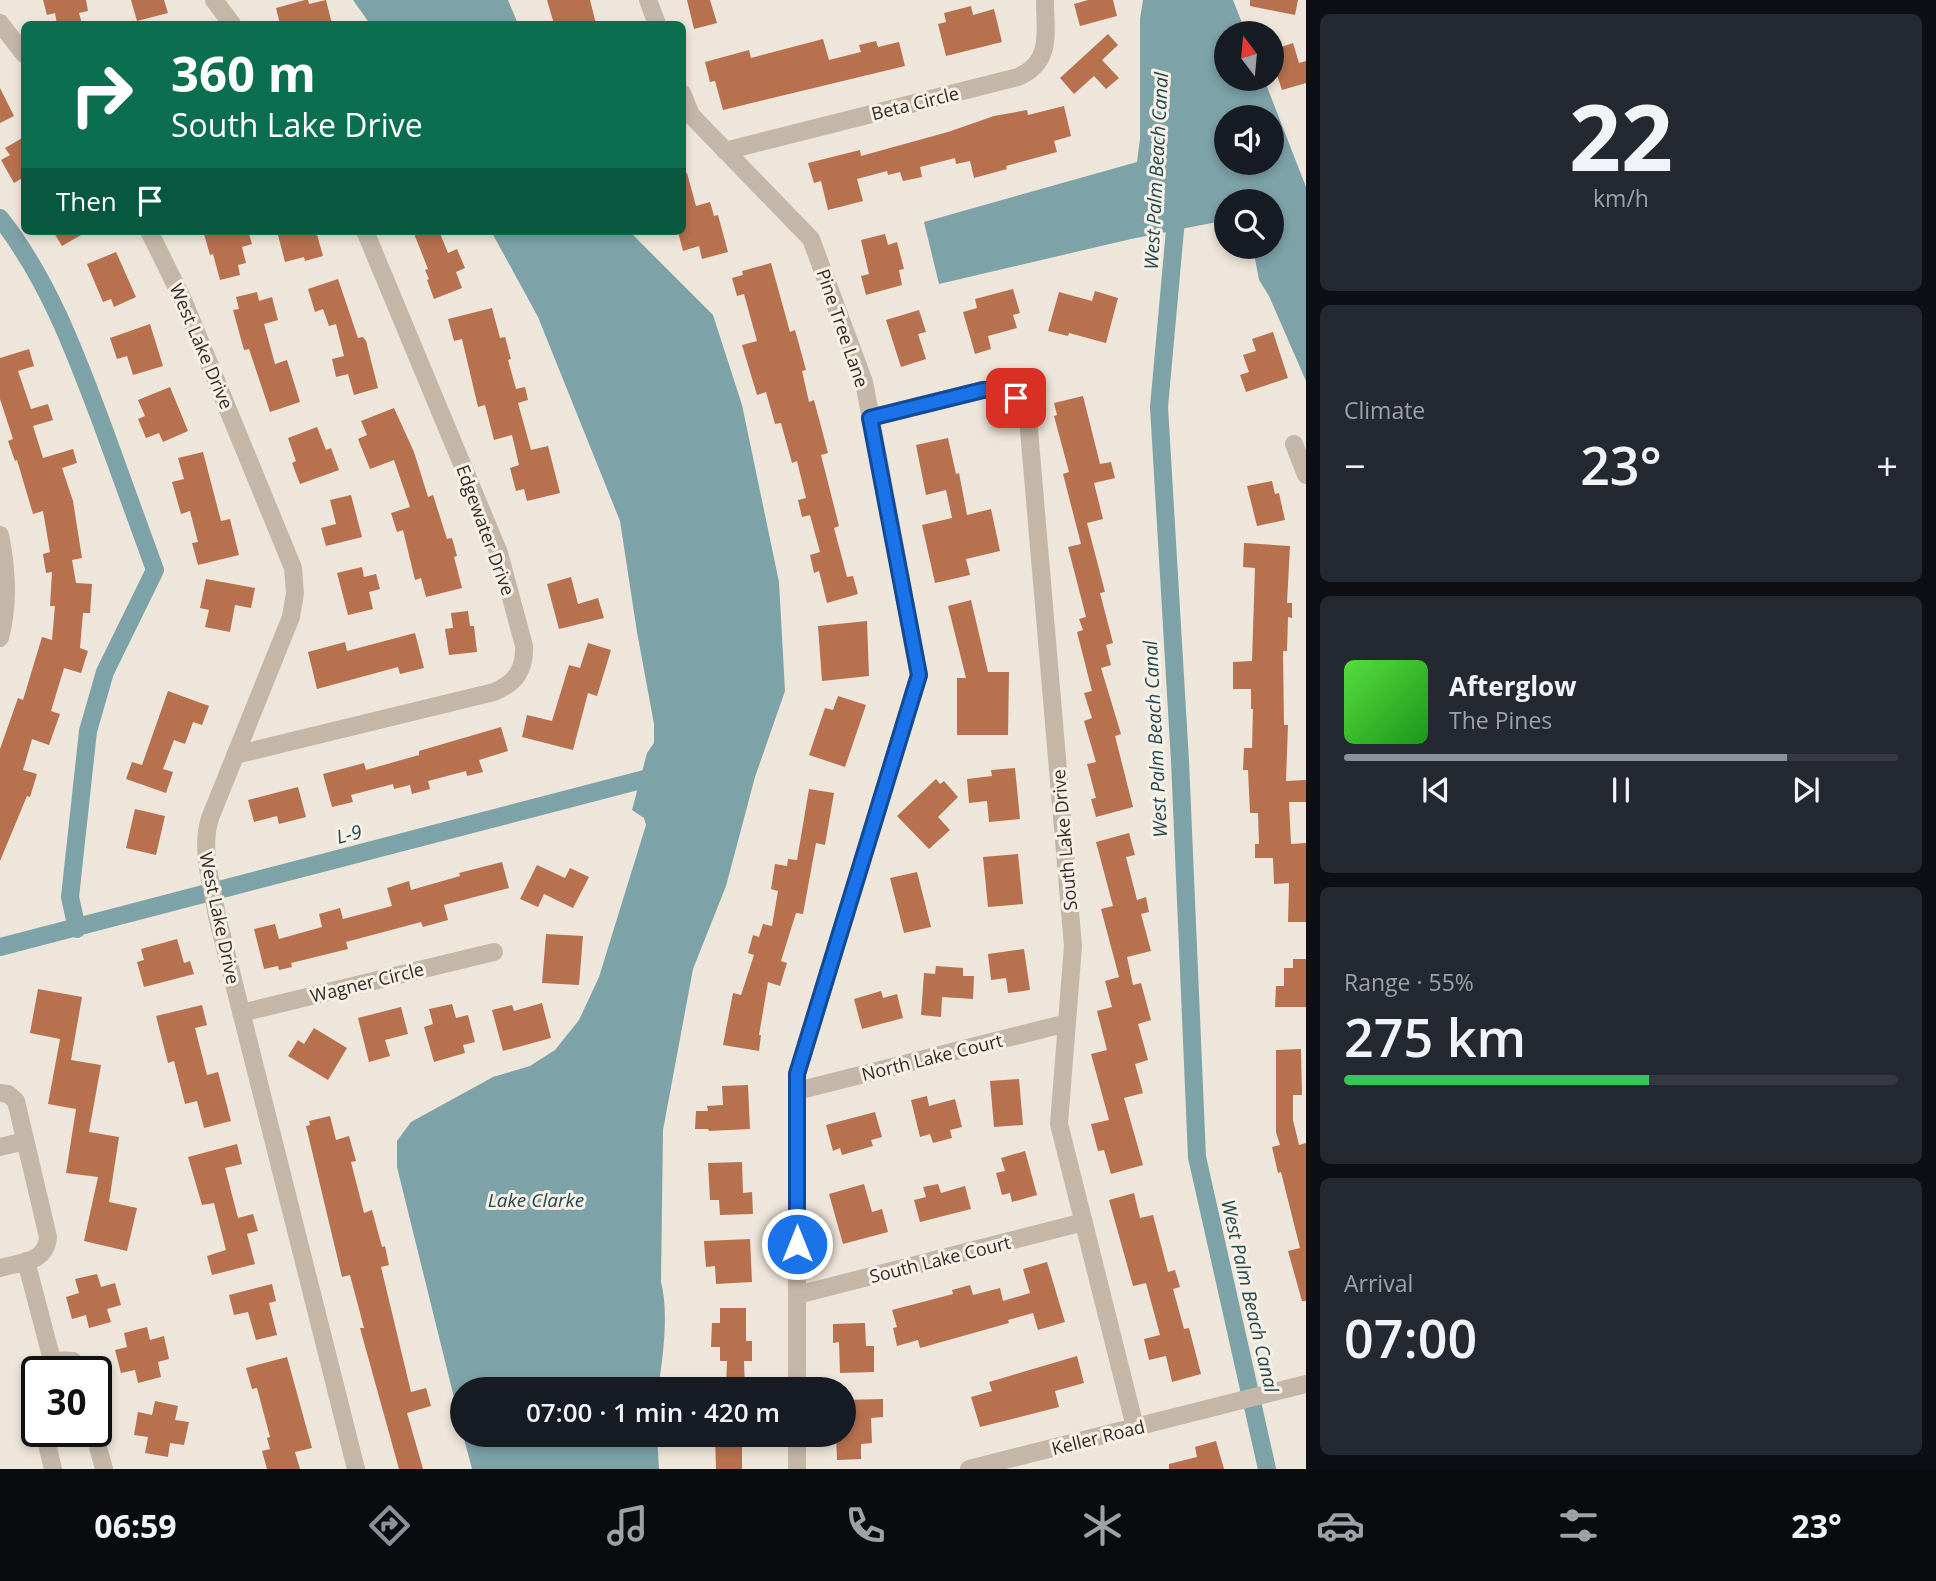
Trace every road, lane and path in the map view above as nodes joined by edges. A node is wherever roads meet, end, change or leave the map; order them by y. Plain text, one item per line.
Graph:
1 (214, 0) edge
2 (648, 0) edge
3 (1045, 0) edge
4 (230, 21) edge
5 (656, 21) edge
6 (0, 23) edge
7 (21, 50) edge
8 (686, 103) edge
9 (725, 151) junction
10 (151, 235) edge
11 (367, 235) edge
12 (870, 418) junction
13 (1294, 444) dead end
14 (1306, 475) edge
15 (0, 535) edge
16 (0, 638) edge
17 (235, 755) junction
18 (494, 952) dead end
19 (242, 1013) junction
20 (1067, 1023) junction
21 (797, 1091) junction
22 (0, 1093) edge
23 (25, 1141) junction
24 (0, 1147) edge
25 (1084, 1223) junction
26 (26, 1261) junction
27 (0, 1268) edge
28 (797, 1294) junction
29 (41, 1356) edge
30 (797, 1377) edge
31 (1306, 1384) edge
32 (1135, 1427) junction
33 (47, 1447) edge
34 (98, 1447) edge
35 (797, 1447) edge
36 (52, 1469) edge
37 (104, 1469) edge
38 (356, 1469) edge
39 (797, 1469) edge
40 (969, 1469) edge

1 - 4 street
2 - 5 street
3 - 9 street, Beta Circle
6 - 7 street
8 - 9 street, Pine Tree Lane
9 - 12 street, Pine Tree Lane
10 - 17 street, West Lake Drive
11 - 17 street, Edgewater Drive
12 - 20 street, South Lake Drive
12 - 21 street, Pine Tree Lane
13 - 14 street
15 - 16 street
17 - 19 street, West Lake Drive
18 - 19 street, Wagner Circle
19 - 38 street, West Lake Drive
20 - 21 street, North Lake Court
20 - 25 street, South Lake Drive
21 - 28 street, Pine Tree Lane
22 - 23 street
23 - 24 street
23 - 26 street
25 - 28 street, South Lake Court
25 - 32 street, South Lake Drive
26 - 27 street
26 - 29 street
28 - 30 street, Pine Tree Lane
31 - 32 street, Keller Road
32 - 40 street, Keller Road
33 - 36 street
34 - 37 street
35 - 39 street

